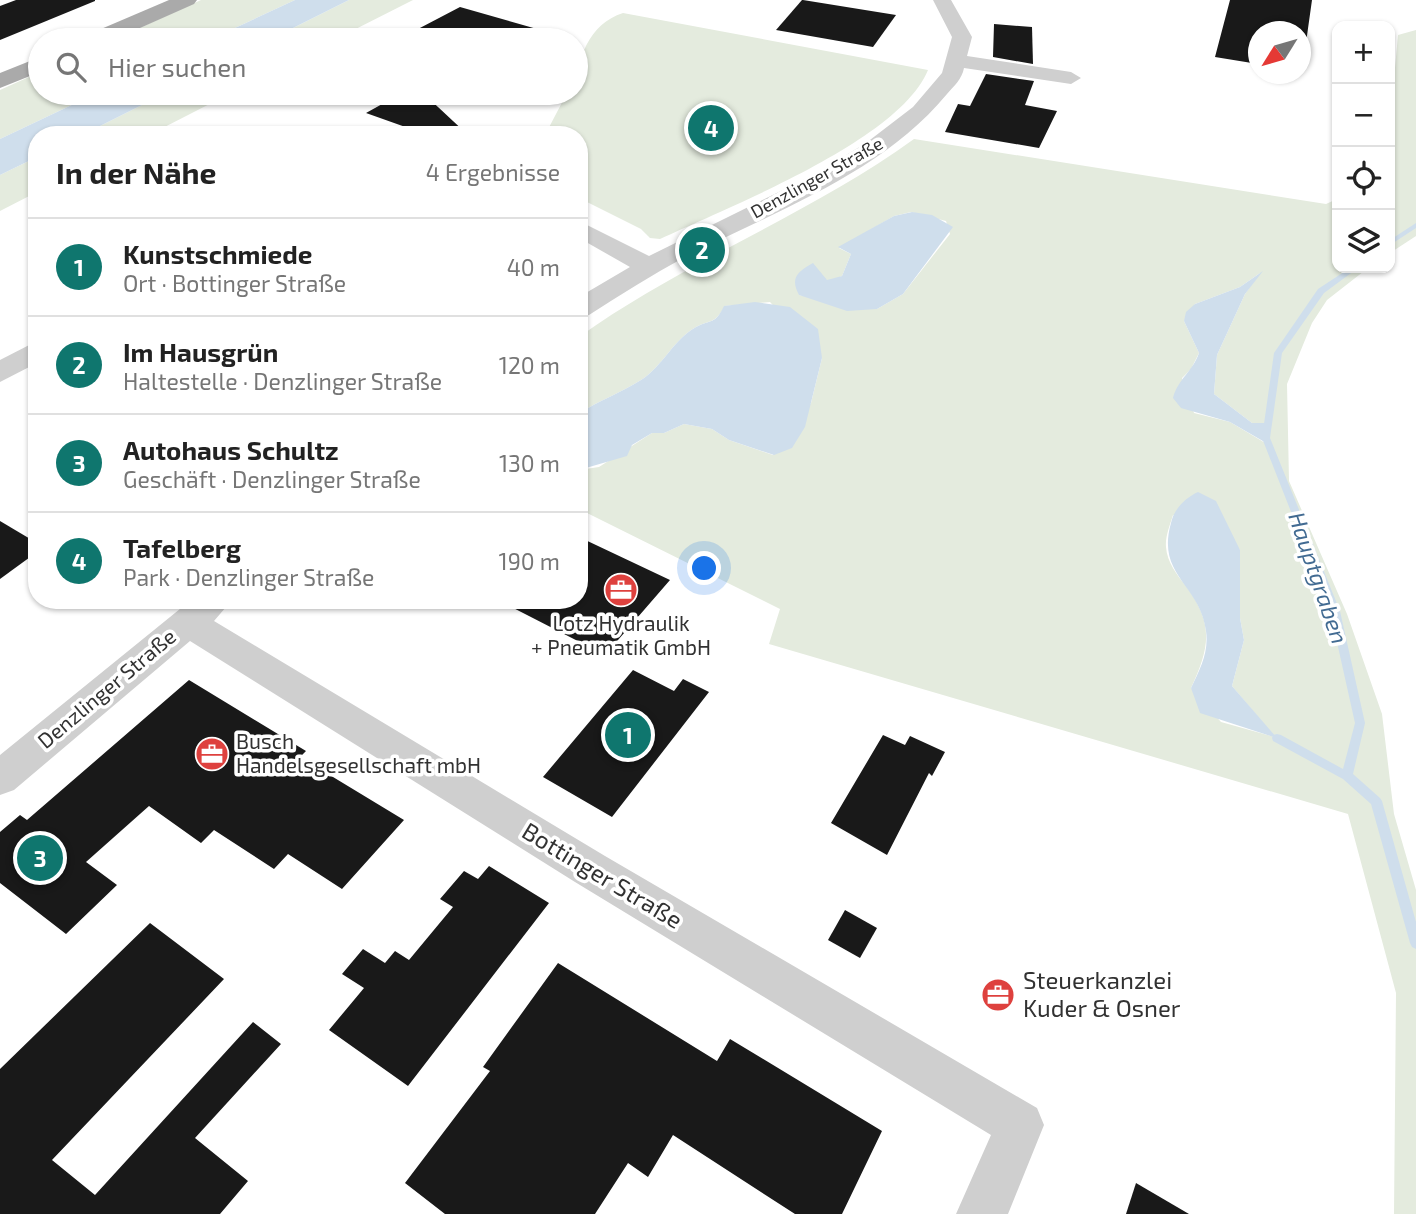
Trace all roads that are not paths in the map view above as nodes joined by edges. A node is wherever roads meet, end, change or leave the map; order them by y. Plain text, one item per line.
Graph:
1 (187, 0) edge
2 (942, 0) edge
3 (123, 28) edge
4 (959, 61) junction
5 (28, 69) edge
6 (1071, 78) dead end
7 (0, 81) edge
8 (588, 233) edge
9 (647, 267) junction
10 (588, 303) edge
11 (28, 356) edge
12 (0, 373) edge
13 (201, 611) edge
14 (0, 778) edge
15 (982, 1214) edge

1 - 3 main road
2 - 4 street
4 - 6 street
4 - 9 street, Denzlinger Straße
5 - 7 main road
8 - 9 street
9 - 10 street, Denzlinger Straße
11 - 12 street
13 - 14 street, Denzlinger Straße
13 - 15 street, Bottinger Straße

